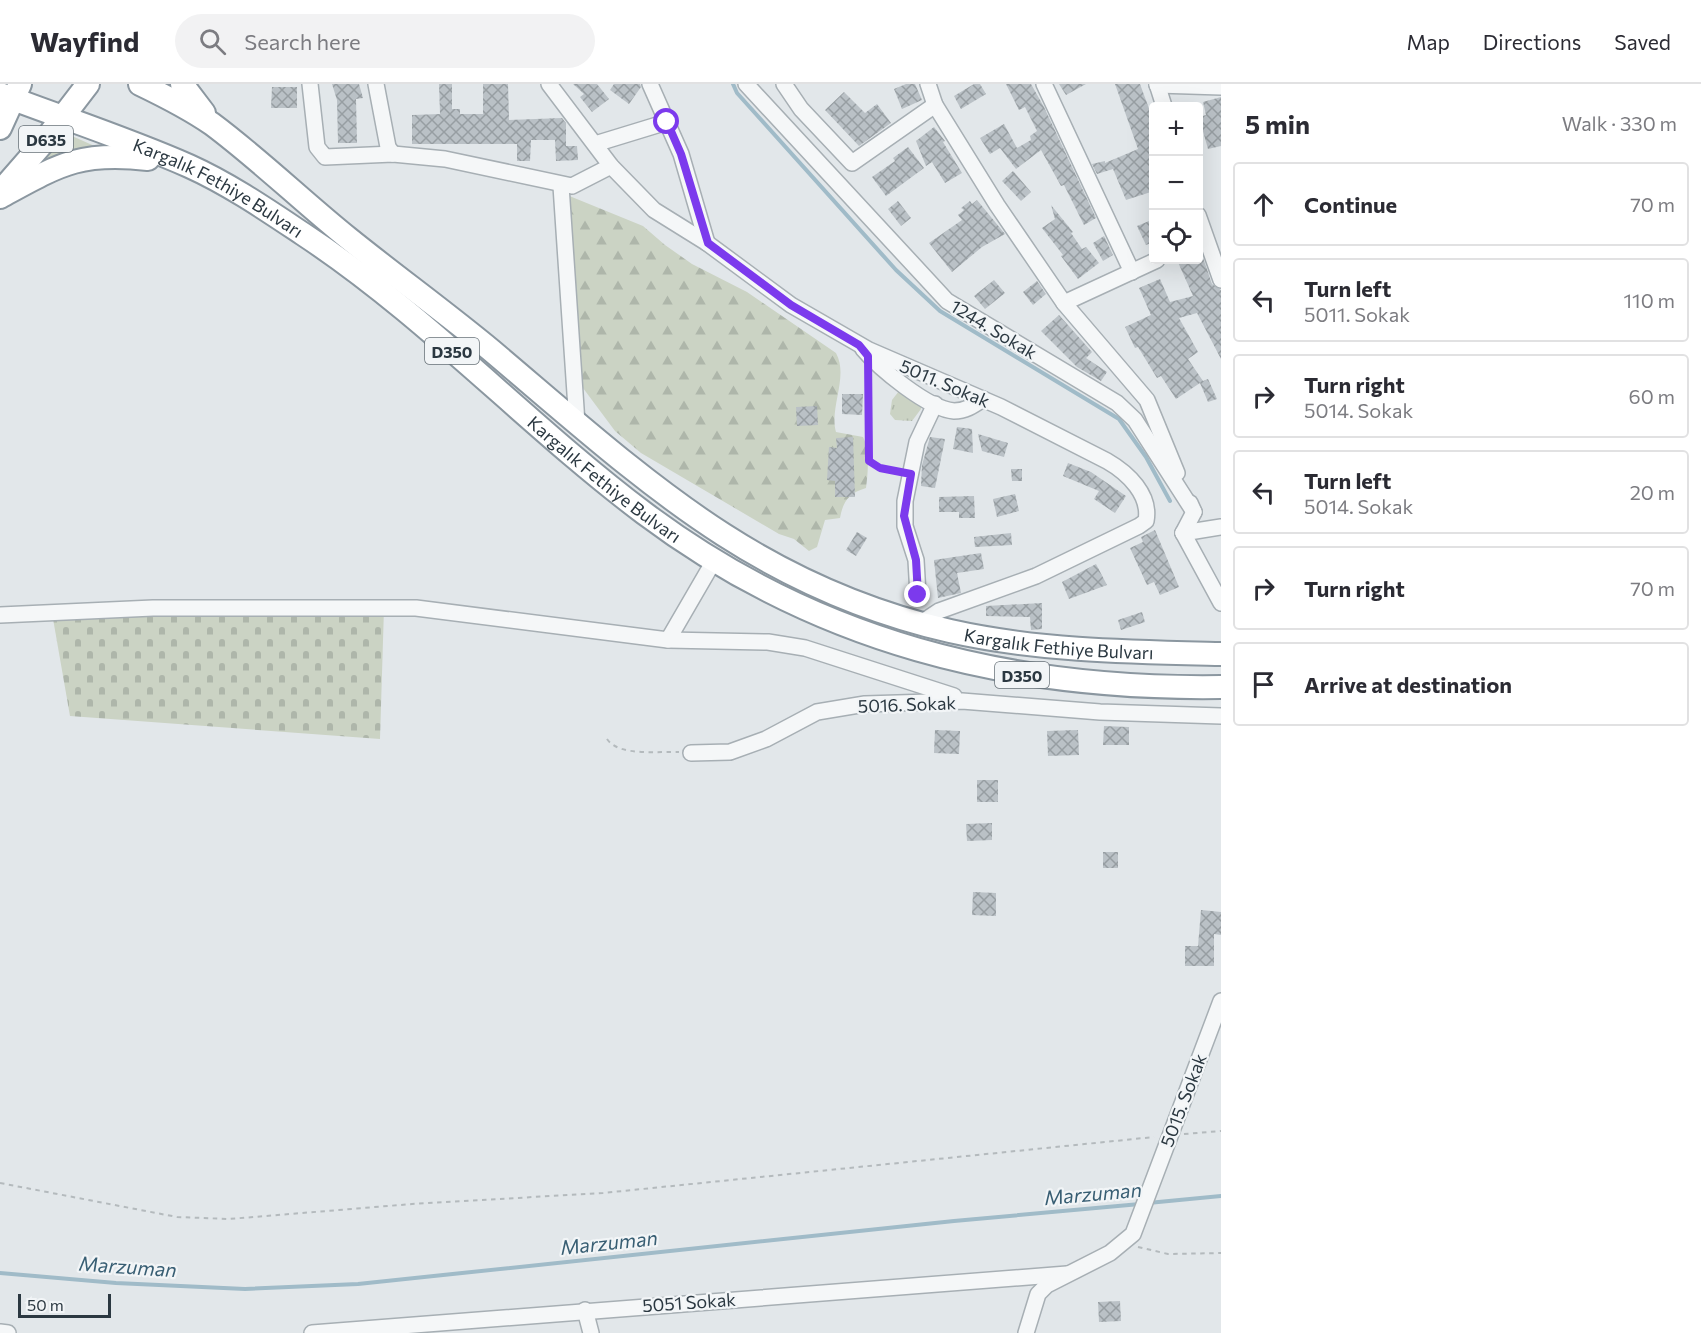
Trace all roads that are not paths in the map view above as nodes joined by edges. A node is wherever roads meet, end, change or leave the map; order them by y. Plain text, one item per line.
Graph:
1 (88, 84) edge
2 (140, 84) edge
3 (182, 84) edge
4 (310, 84) edge
5 (376, 84) edge
6 (549, 84) edge
7 (650, 84) edge
8 (746, 84) edge
9 (784, 84) edge
10 (928, 84) edge
11 (1044, 84) edge
12 (1157, 84) edge
13 (1221, 87) edge
14 (16, 95) edge
15 (1163, 102) edge
16 (935, 105) junction
17 (58, 115) junction
18 (667, 122) junction
19 (212, 124) junction
20 (0, 128) edge
21 (595, 144) junction
22 (393, 154) junction
23 (611, 166) junction
24 (190, 167) junction
25 (561, 186) junction
26 (0, 192) edge
27 (0, 197) edge
28 (1221, 235) edge
29 (1203, 238) edge
30 (1203, 240) edge
31 (708, 243) junction
32 (1149, 264) edge
33 (1132, 272) junction
34 (1221, 279) edge
35 (1064, 303) junction
36 (864, 350) junction
37 (983, 399) junction
38 (935, 404) junction
39 (577, 423) junction
40 (1194, 513) junction
41 (1221, 527) edge
42 (1184, 533) junction
43 (716, 559) junction
44 (918, 595) dead end
45 (1221, 603) edge
46 (0, 615) edge
47 (921, 623) junction
48 (668, 640) junction
49 (1221, 654) edge
50 (1221, 687) edge
51 (973, 702) junction
52 (1221, 716) edge
53 (691, 753) road end
54 (1221, 1000) edge
55 (1067, 1274) junction
56 (585, 1310) junction
57 (0, 1332) edge
58 (8, 1333) edge
59 (312, 1333) edge
60 (591, 1333) edge
61 (1026, 1333) edge

1 - 17 highway, D635
2 - 19 highway, Kargalık Fethiye Bulvarı / D350
3 - 19 highway
4 - 22 street
5 - 22 street
6 - 21 street, 5011. Sokak
7 - 18 street
8 - 40 street, 1244. Sokak
9 - 16 street
10 - 16 street
11 - 33 street
12 - 13 street
12 - 15 street
14 - 17 highway, D350
14 - 20 highway, D635
16 - 35 street
17 - 24 highway, Kargalık Fethiye Bulvarı / D350
17 - 26 highway, D635
18 - 21 street
18 - 31 street
19 - 39 highway, Kargalık Fethiye Bulvarı / D350
21 - 23 street, 5011. Sokak
22 - 25 street
23 - 25 street
23 - 31 street, 5011. Sokak
24 - 27 highway
24 - 43 highway, Kargalık Fethiye Bulvarı / D350
25 - 39 street
28 - 29 street
30 - 34 street
31 - 36 street, 5011. Sokak
32 - 33 street
33 - 35 street
35 - 40 street
36 - 37 street, 5011. Sokak
36 - 38 street
37 - 38 street
37 - 47 street, 5011. Sokak
38 - 44 street
39 - 47 highway, Kargalık Fethiye Bulvarı / D350
40 - 42 street
41 - 42 street
42 - 45 street
43 - 48 street
43 - 50 highway, Kargalık Fethiye Bulvarı / D350
46 - 48 street
47 - 49 highway, Kargalık Fethiye Bulvarı / D350
48 - 51 street
51 - 52 street, 5016. Sokak
51 - 53 street, 5016. Sokak
54 - 55 street, 5015. Sokak
55 - 56 street, 5051 Sokak
55 - 61 street
56 - 59 street, 5051 Sokak
56 - 60 street
57 - 58 street

